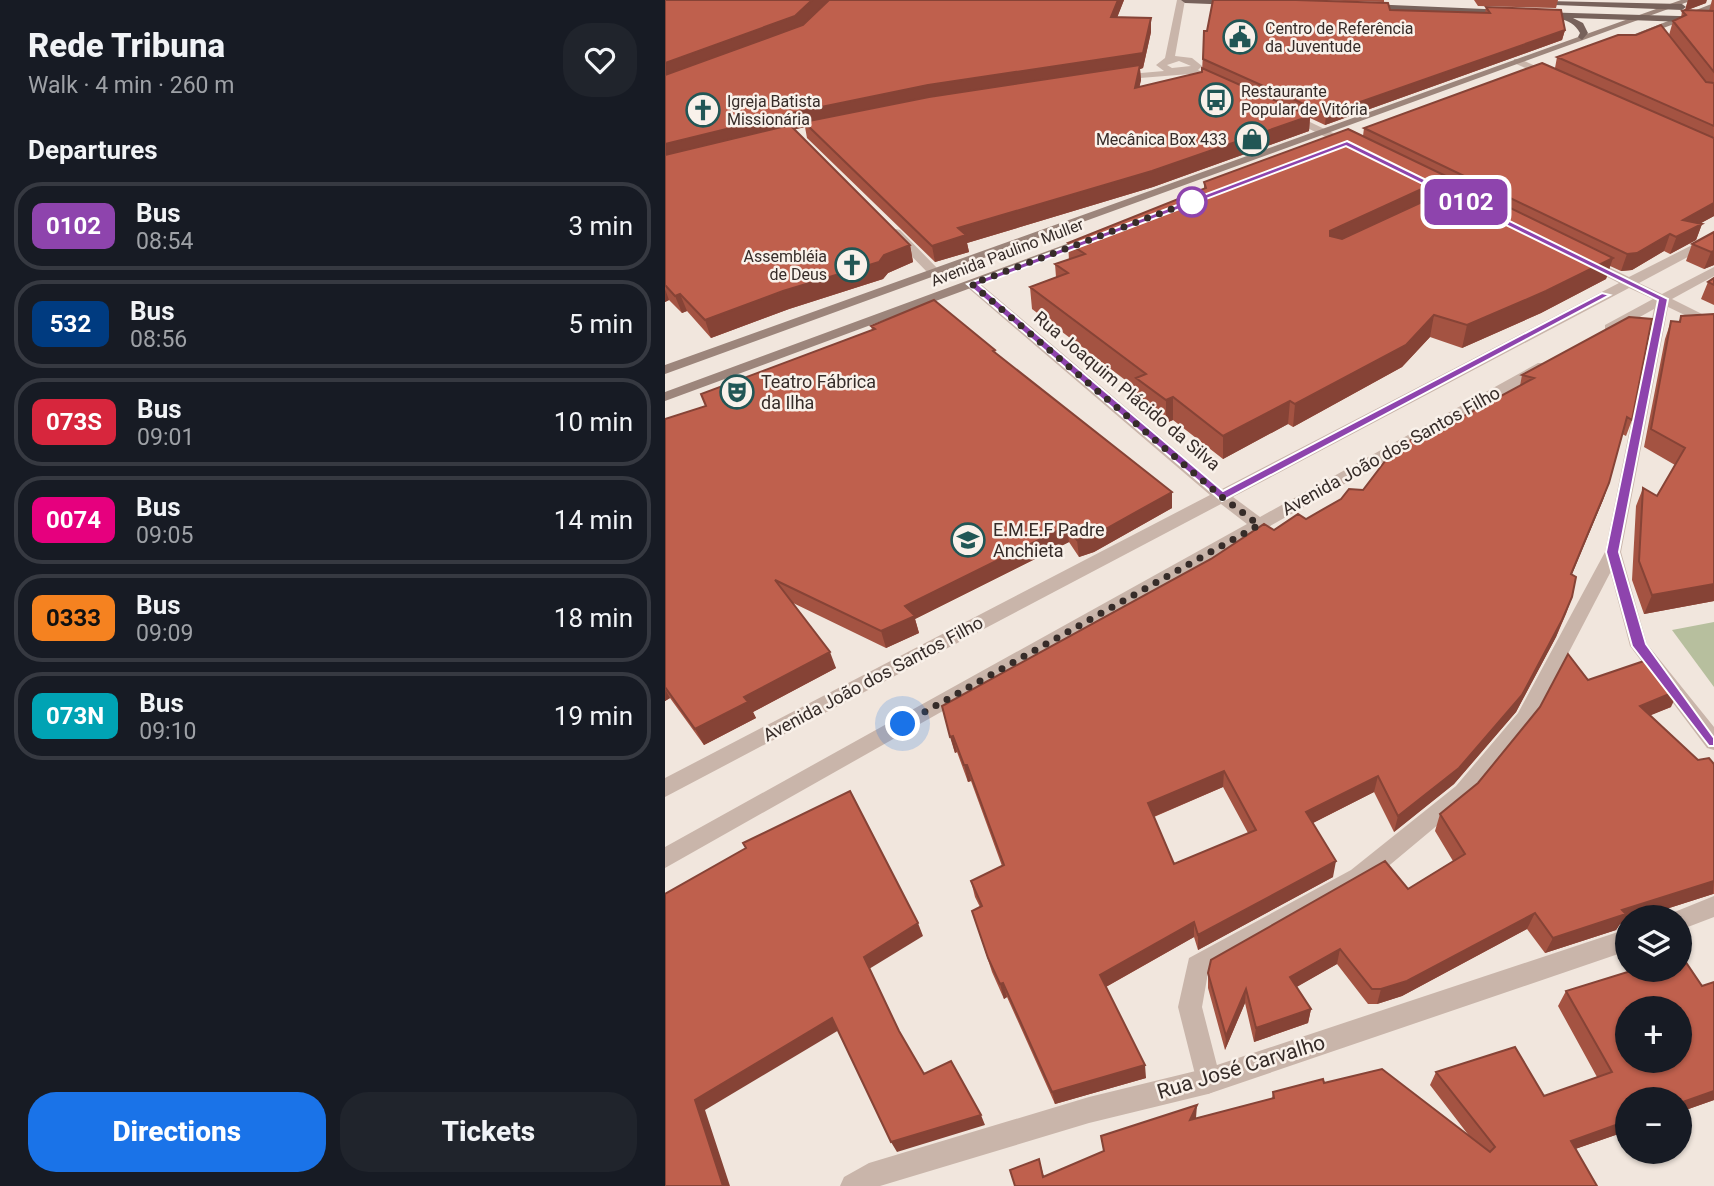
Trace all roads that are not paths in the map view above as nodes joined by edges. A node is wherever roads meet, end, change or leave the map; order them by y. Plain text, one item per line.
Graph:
1 (1183, 0) edge
2 (1503, 0) edge
3 (1689, 0) edge
4 (1241, 2) edge
5 (1352, 6) edge
6 (1673, 6) junction
7 (1712, 8) edge
8 (1519, 13) edge
9 (1533, 13) edge
10 (1560, 15) junction
11 (1640, 18) junction
12 (1682, 19) junction
13 (1714, 20) edge
14 (1657, 27) junction
15 (1582, 37) junction
16 (1631, 37) edge
17 (1665, 38) edge
18 (1517, 61) junction
19 (1166, 62) junction
20 (1555, 66) edge
21 (1191, 71) junction
22 (1542, 71) junction
23 (1176, 72) junction
24 (1140, 74) junction
25 (1529, 76) edge
26 (1105, 80) edge
27 (1567, 82) edge
28 (1226, 86) edge
29 (1283, 113) edge
30 (1328, 133) junction
31 (1347, 143) junction
32 (1360, 144) edge
33 (1326, 151) edge
34 (885, 223) edge
35 (1064, 226) junction
36 (1103, 235) edge
37 (1714, 238) edge
38 (1079, 244) junction
39 (1581, 258) edge
40 (1714, 271) edge
41 (934, 272) junction
42 (1629, 282) junction
43 (972, 284) junction
44 (1663, 299) junction
45 (1714, 325) edge
46 (1592, 339) edge
47 (1556, 359) edge
48 (665, 370) edge
49 (665, 397) edge
50 (1222, 497) junction
51 (1259, 525) junction
52 (1613, 552) junction
53 (1714, 742) edge
54 (665, 788) edge
55 (665, 858) edge
56 (1714, 906) edge
57 (1692, 915) edge
58 (1615, 944) edge
59 (1208, 1081) junction
60 (852, 1186) edge

1 - 4 main road
1 - 19 street
2 - 6 main road
3 - 6 main road, Avenida Paulino Muller
5 - 8 main road
6 - 7 main road
6 - 11 main road, Avenida Paulino Muller
7 - 12 main road
9 - 10 main road
10 - 11 main road
10 - 15 main road
11 - 12 main road
11 - 15 main road, Avenida Paulino Muller
12 - 13 main road
12 - 14 main road
14 - 16 main road
14 - 17 street
15 - 18 main road, Avenida Paulino Muller
18 - 22 street
18 - 30 main road, Avenida Paulino Muller
19 - 21 street
19 - 23 street
19 - 24 street
20 - 22 main road
21 - 23 street
21 - 28 street
22 - 25 main road
22 - 27 street
23 - 24 street
24 - 26 street
29 - 30 street
30 - 31 street
30 - 35 main road, Avenida Paulino Muller
31 - 32 street
31 - 33 main road
34 - 41 street
35 - 38 main road
35 - 41 main road, Avenida Paulino Muller
36 - 38 main road, Avenida Paulino Muller
37 - 42 street, Avenida João dos Santos Filho
38 - 43 main road, Avenida Paulino Muller
39 - 42 street
40 - 44 street
41 - 48 main road, Avenida Paulino Muller
42 - 44 street
42 - 50 street, Avenida João dos Santos Filho
43 - 49 main road, Avenida Paulino Muller
43 - 50 street, Rua Joaquim Plácido da Silva
44 - 45 street
44 - 46 street
44 - 52 street
47 - 51 street, Avenida João dos Santos Filho
50 - 51 street, Rua Joaquim Plácido da Silva
50 - 54 street, Avenida João dos Santos Filho
51 - 55 street, Avenida João dos Santos Filho
52 - 53 street
52 - 59 street
56 - 57 street
58 - 59 street, Rua José Carvalho
59 - 60 street, Rua José Carvalho

